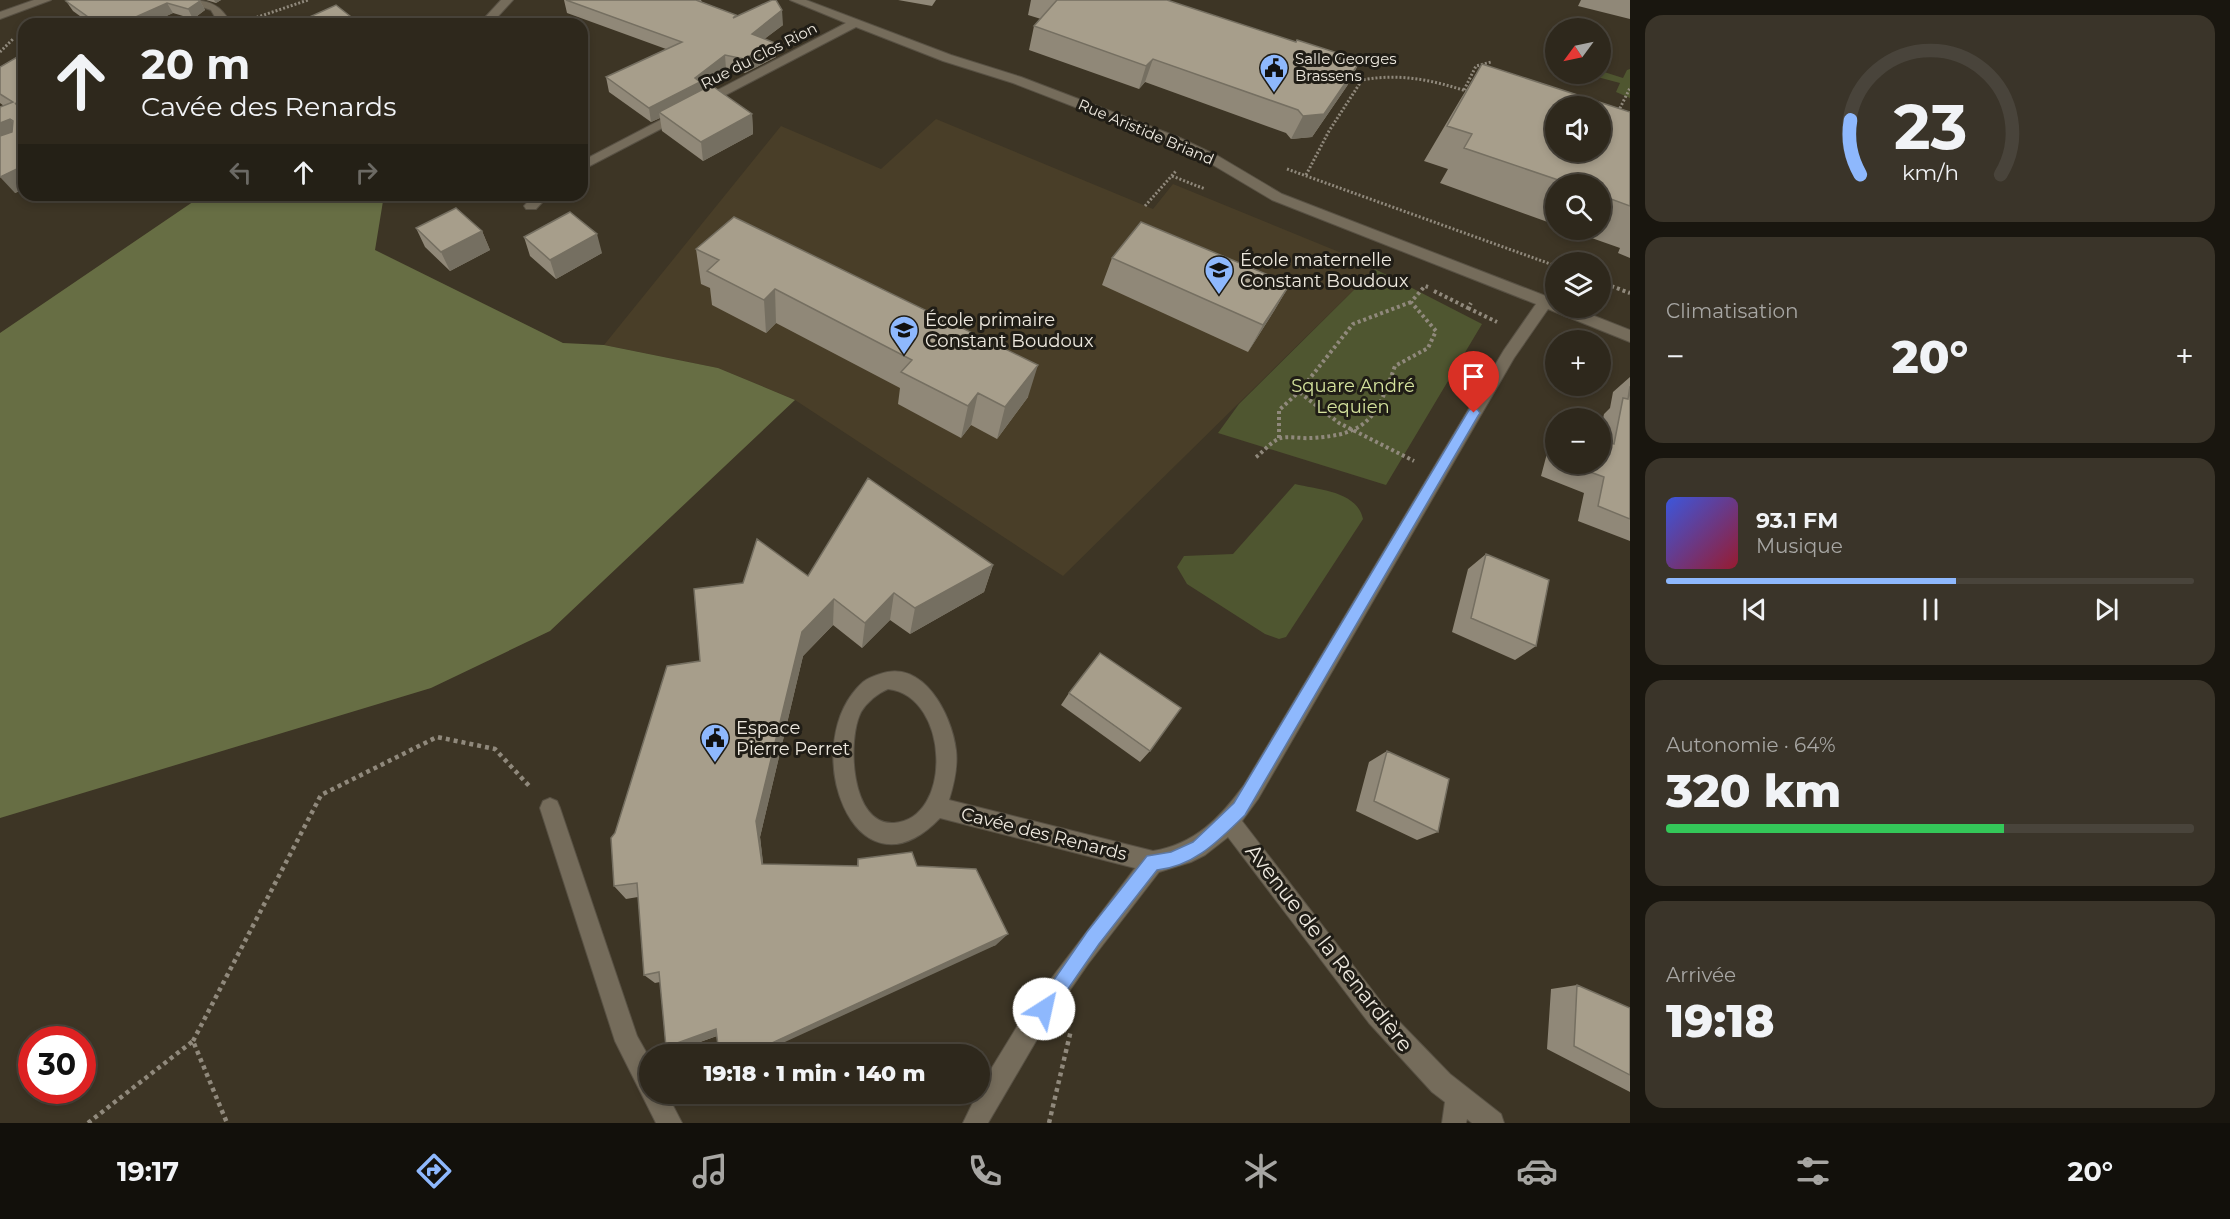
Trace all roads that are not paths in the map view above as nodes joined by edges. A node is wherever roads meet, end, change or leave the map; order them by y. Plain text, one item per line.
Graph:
1 (45, 0) edge
2 (188, 0) edge
3 (507, 0) edge
4 (796, 0) edge
5 (0, 16) edge
6 (221, 18) edge
7 (490, 18) edge
8 (855, 23) junction
9 (588, 163) edge
10 (536, 201) edge
11 (531, 206) dead end
12 (1545, 301) edge
13 (1545, 315) edge
14 (1586, 318) edge
15 (1630, 336) edge
16 (936, 807) junction
17 (550, 808) road end
18 (1229, 821) junction
19 (1153, 862) junction
20 (639, 1064) edge
21 (1458, 1096) junction
22 (660, 1104) edge
23 (670, 1123) edge
24 (975, 1123) edge
25 (1454, 1123) edge
26 (1492, 1123) edge

1 - 5 street
2 - 6 street
3 - 7 street
4 - 8 street, Rue Aristide Briand
8 - 9 street, Rue du Clos Rion
8 - 12 street, Rue Aristide Briand
10 - 11 street
13 - 18 street, Cavée des Renards
14 - 15 street, Rue Aristide Briand
16 - 16 street, Cavée des Renards
16 - 19 street, Cavée des Renards
17 - 20 street
18 - 19 street, Cavée des Renards
18 - 21 street, Avenue de la Renardière
19 - 24 street, Cavée des Renards
21 - 25 street
21 - 26 street, Avenue de la Renardière
22 - 23 street

